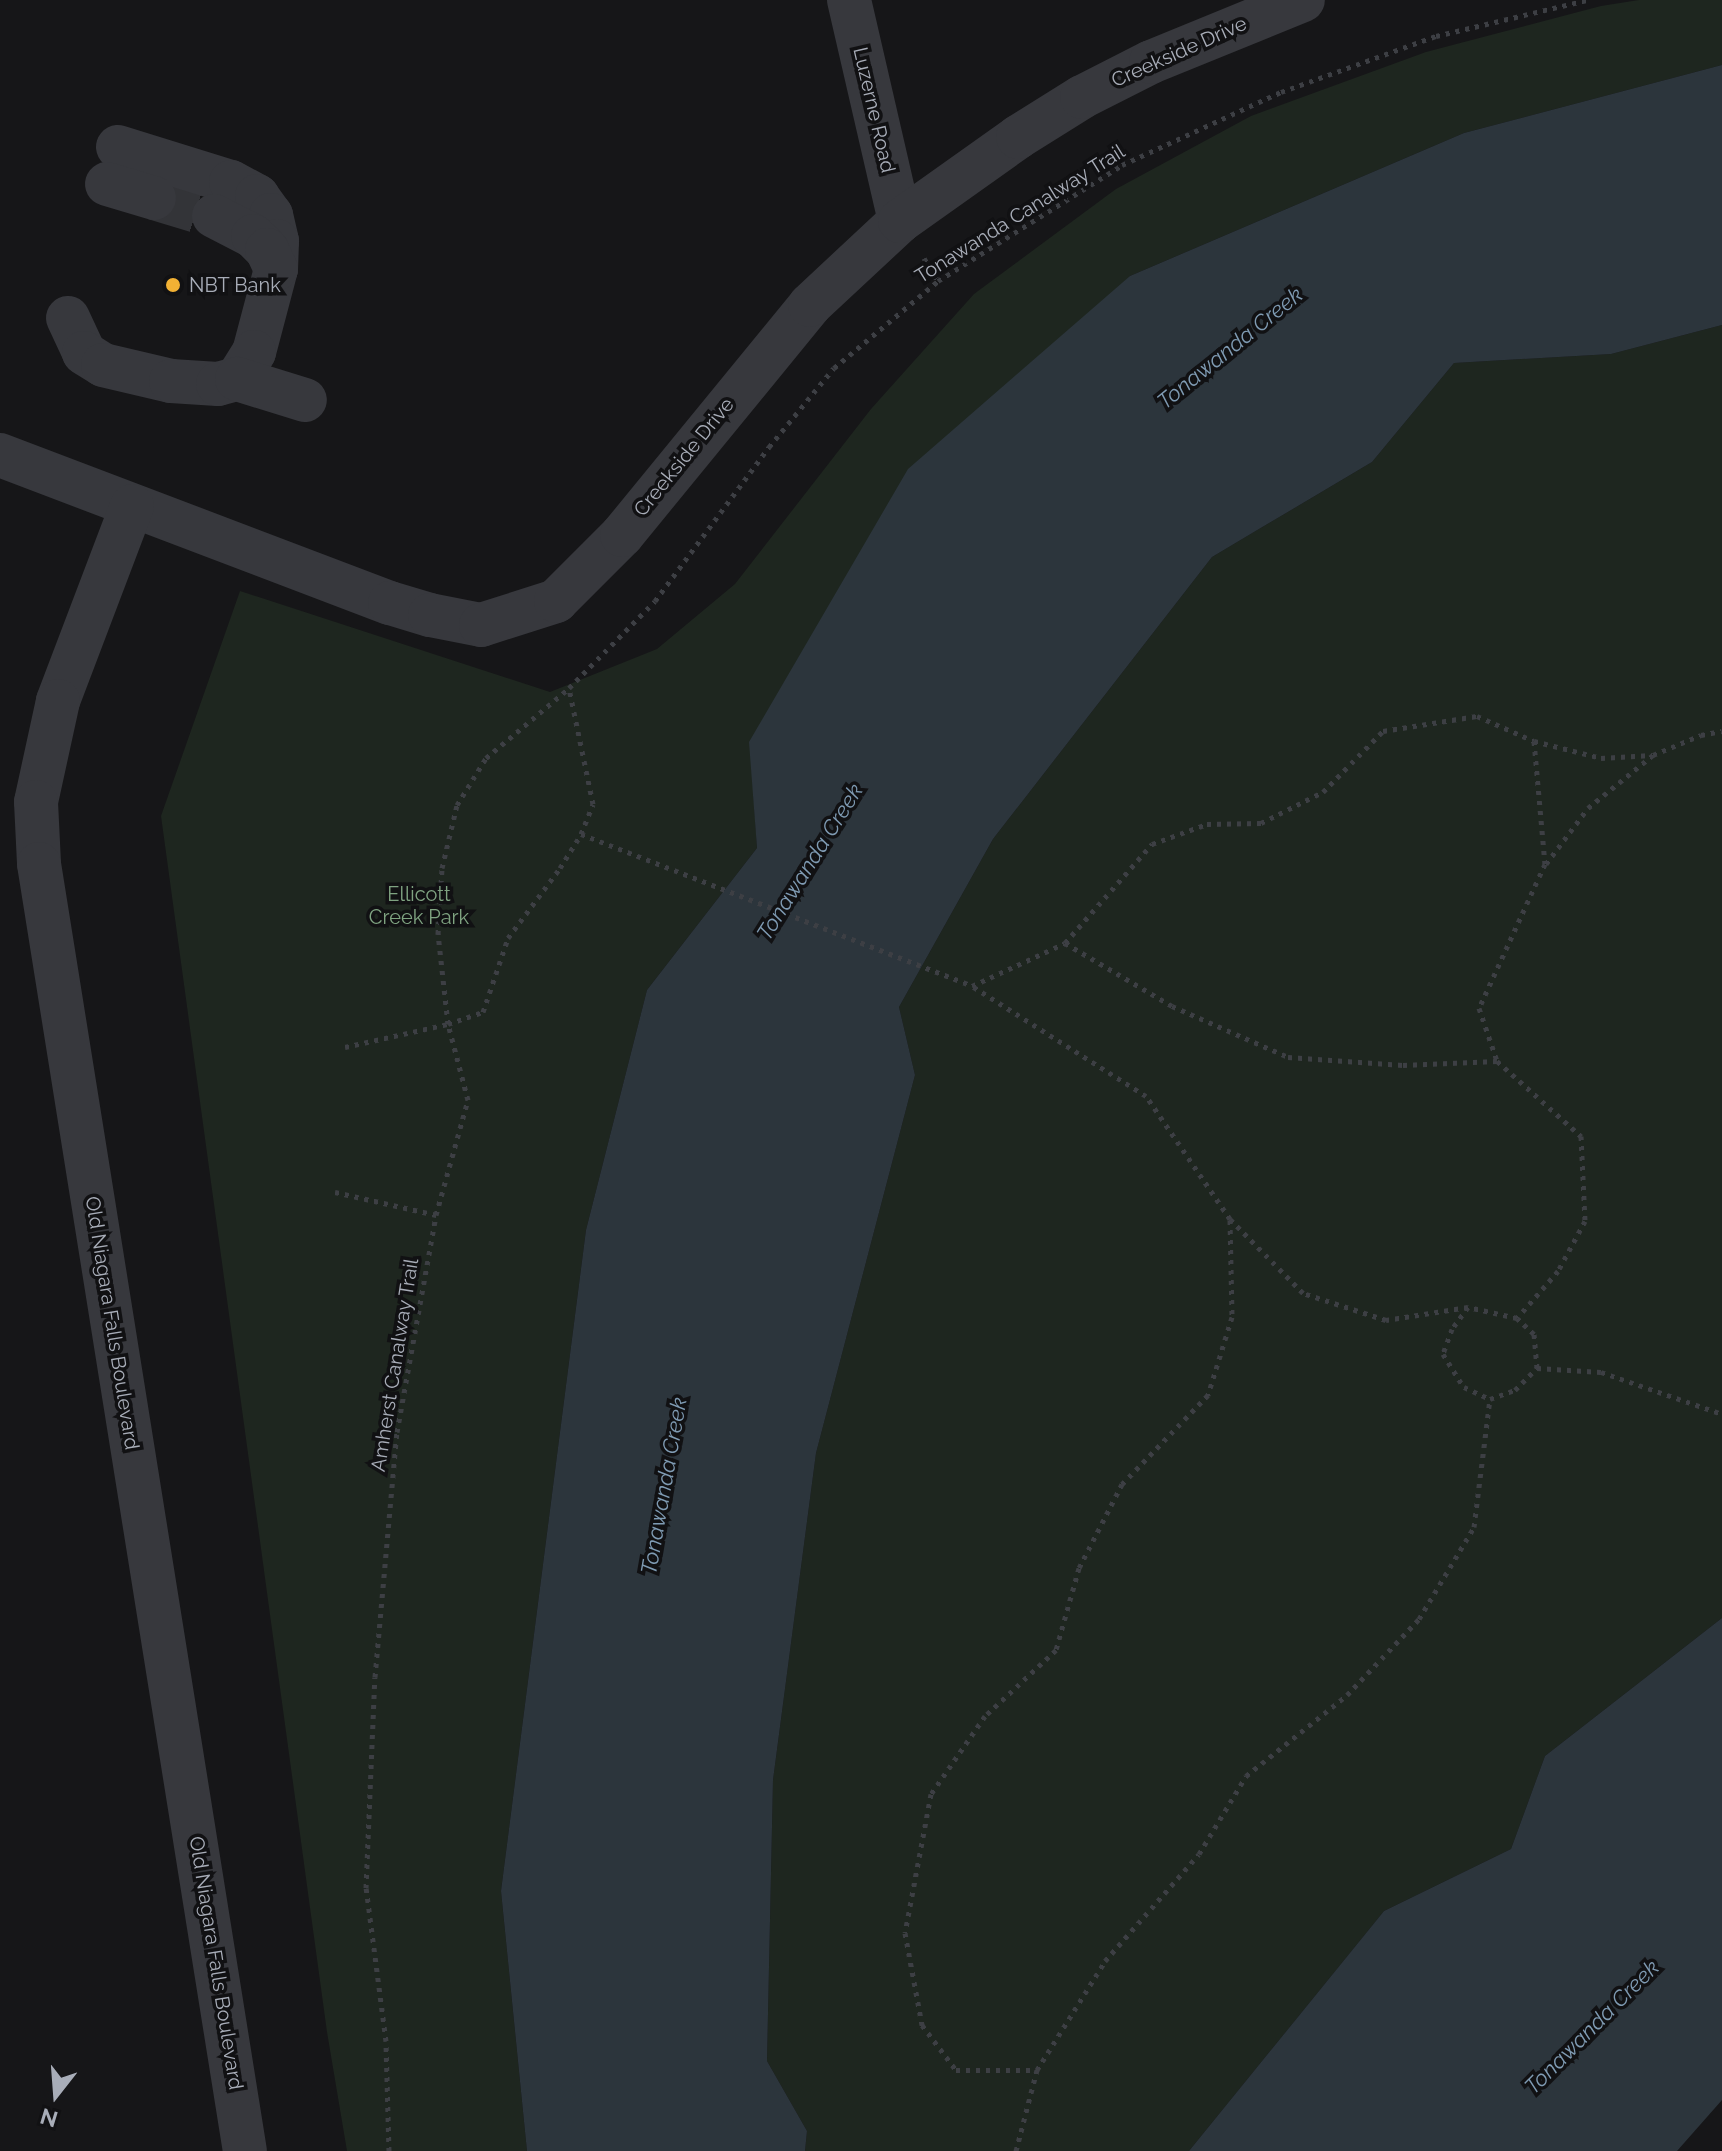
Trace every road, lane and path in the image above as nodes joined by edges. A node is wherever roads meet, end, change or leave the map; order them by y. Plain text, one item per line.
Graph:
1 (849, 0) edge
2 (1303, 0) edge
3 (1587, 0) edge
4 (154, 198) tunnel mouth
5 (214, 216) tunnel mouth
6 (900, 221) junction
7 (276, 269) junction
8 (68, 318) dead end
9 (237, 379) junction
10 (305, 400) dead end
11 (0, 455) edge
12 (132, 506) junction
13 (569, 688) junction
14 (1722, 731) edge
15 (1534, 741) junction
16 (1653, 755) junction
17 (581, 834) junction
18 (1545, 864) junction
19 (1065, 943) junction
20 (972, 986) junction
21 (448, 1024) junction
22 (345, 1047) dead end
23 (1497, 1061) junction
24 (335, 1192) dead end
25 (436, 1215) junction
26 (1230, 1219) junction
27 (1468, 1307) junction
28 (1517, 1318) junction
29 (1537, 1368) junction
30 (1490, 1399) junction
31 (1722, 1414) edge
32 (1037, 2070) junction
33 (245, 2151) edge
34 (389, 2151) edge
35 (1016, 2151) edge

1 - 6 street, Luzerne Road
2 - 6 street, Creekside Drive
3 - 13 path, Tonawanda Canalway Trail
4 - 7 street
5 - 7 street
6 - 12 street, Creekside Drive
7 - 9 street
8 - 9 street
9 - 10 street
11 - 12 street, Creekside Drive
12 - 33 street, Old Niagara Falls Boulevard
13 - 17 path
13 - 21 path, Amherst Canalway Trail
14 - 16 path
15 - 16 path
15 - 18 path
15 - 19 path
16 - 18 path
17 - 20 path
17 - 21 path
18 - 23 path
19 - 20 path
19 - 23 path
20 - 26 path
21 - 22 path
21 - 25 path, Amherst Canalway Trail
23 - 28 path
24 - 25 path
25 - 34 path, Amherst Canalway Trail
26 - 27 path
26 - 32 path
27 - 28 path
27 - 30 path
28 - 29 path
29 - 30 path
29 - 31 path
30 - 32 path
32 - 35 path

